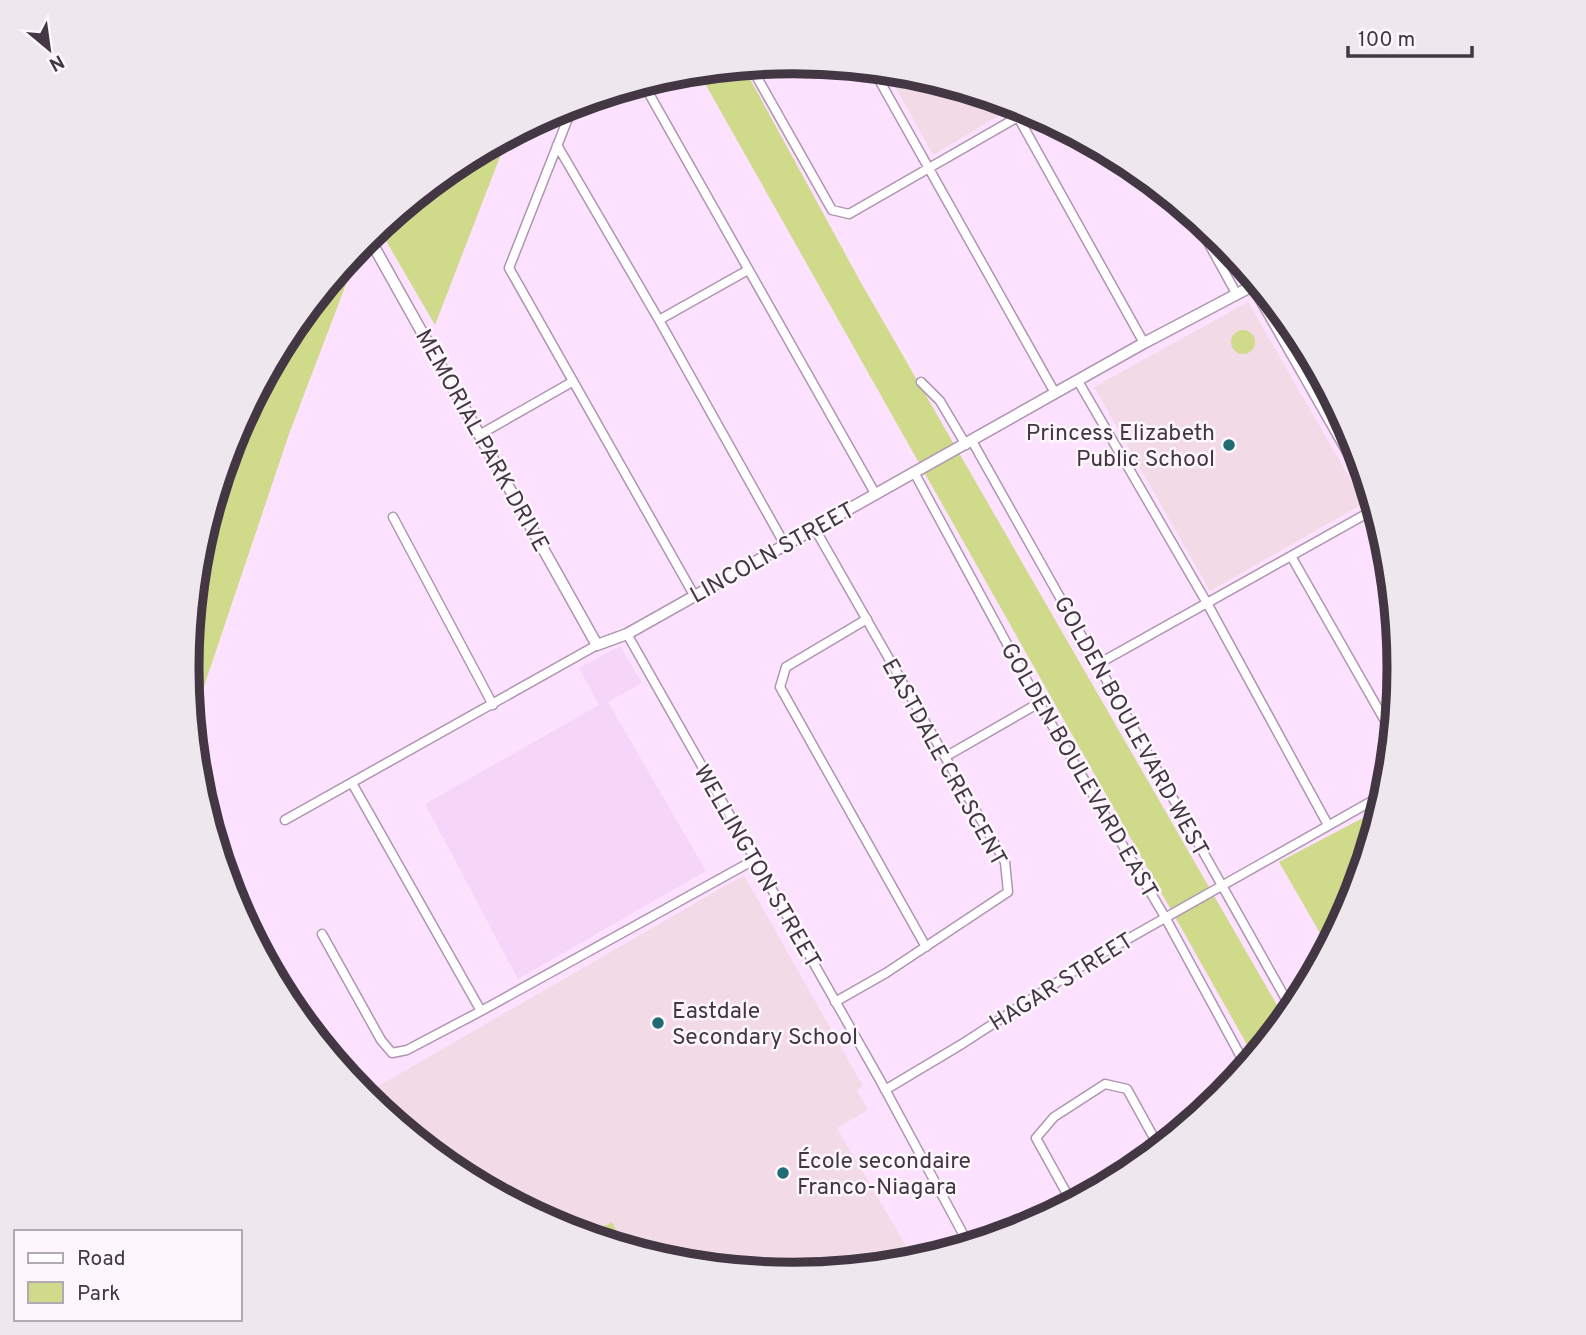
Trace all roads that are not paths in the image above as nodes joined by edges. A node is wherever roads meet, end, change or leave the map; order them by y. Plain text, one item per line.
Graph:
1 (756, 75) edge
2 (879, 80) edge
3 (648, 92) edge
4 (568, 118) edge
5 (1017, 118) edge
6 (1019, 119) edge
7 (557, 145) junction
8 (929, 169) junction
9 (1207, 241) edge
10 (374, 246) edge
11 (748, 270) junction
12 (1249, 287) edge
13 (1236, 293) junction
14 (659, 320) junction
15 (1276, 323) edge
16 (1144, 343) junction
17 (1078, 381) junction
18 (572, 382) junction
19 (921, 382) dead end
20 (1055, 393) junction
21 (480, 435) junction
22 (969, 443) junction
23 (1343, 444) edge
24 (915, 474) junction
25 (876, 495) junction
26 (1367, 514) edge
27 (393, 517) dead end
28 (815, 529) junction
29 (785, 545) junction
30 (1291, 556) junction
31 (694, 595) junction
32 (1207, 603) junction
33 (867, 620) junction
34 (626, 634) junction
35 (597, 645) junction
36 (1098, 664) junction
37 (1039, 703) junction
38 (494, 705) junction
39 (1385, 720) edge
40 (945, 757) junction
41 (352, 783) junction
42 (1372, 801) edge
43 (285, 820) dead end
44 (1328, 825) junction
45 (754, 860) junction
46 (1222, 885) junction
47 (1165, 917) junction
48 (321, 934) dead end
49 (926, 947) junction
50 (1286, 999) edge
51 (835, 1002) junction
52 (481, 1011) junction
53 (1241, 1057) edge
54 (885, 1090) junction
55 (1155, 1139) edge
56 (1067, 1194) edge
57 (964, 1236) edge

1 - 8 street
2 - 8 street
3 - 11 street
4 - 7 street
5 - 8 street
6 - 16 street
7 - 14 street
7 - 18 street
8 - 20 street
9 - 13 street
10 - 21 main road, MEMORIAL PARK DRIVE
11 - 14 street
11 - 25 street
12 - 13 main road, LINCOLN STREET
13 - 16 main road, LINCOLN STREET
14 - 29 street
15 - 23 street
16 - 17 main road, LINCOLN STREET
17 - 20 main road, LINCOLN STREET
17 - 32 street
18 - 21 street
18 - 31 street
19 - 22 street, GOLDEN BOULEVARD WEST
20 - 22 main road, LINCOLN STREET
21 - 35 main road, MEMORIAL PARK DRIVE
22 - 24 main road, LINCOLN STREET
22 - 36 street, GOLDEN BOULEVARD WEST
24 - 25 main road, LINCOLN STREET
24 - 37 street, GOLDEN BOULEVARD EAST
25 - 28 main road, LINCOLN STREET
26 - 30 street
27 - 38 street
28 - 29 main road, LINCOLN STREET
28 - 33 street, EASTDALE CRESCENT
29 - 31 main road, LINCOLN STREET
30 - 32 street
30 - 39 street
31 - 34 main road, LINCOLN STREET
32 - 36 street
32 - 44 street
33 - 40 street, EASTDALE CRESCENT
33 - 49 street
34 - 35 main road, LINCOLN STREET
34 - 45 street, WELLINGTON STREET
35 - 38 street, LINCOLN STREET
36 - 46 street, GOLDEN BOULEVARD WEST
37 - 40 street
37 - 47 street, GOLDEN BOULEVARD EAST
38 - 41 street, LINCOLN STREET
40 - 49 street, EASTDALE CRESCENT
41 - 43 street, LINCOLN STREET
41 - 52 street
42 - 44 street, HAGAR STREET
44 - 46 street, HAGAR STREET
45 - 51 street, WELLINGTON STREET
45 - 52 street
46 - 47 street, HAGAR STREET
46 - 50 street, GOLDEN BOULEVARD WEST
47 - 53 street, GOLDEN BOULEVARD EAST
47 - 54 street, HAGAR STREET
48 - 52 street
49 - 51 street, EASTDALE CRESCENT
51 - 54 street, WELLINGTON STREET
54 - 57 street, WELLINGTON STREET
55 - 56 street

